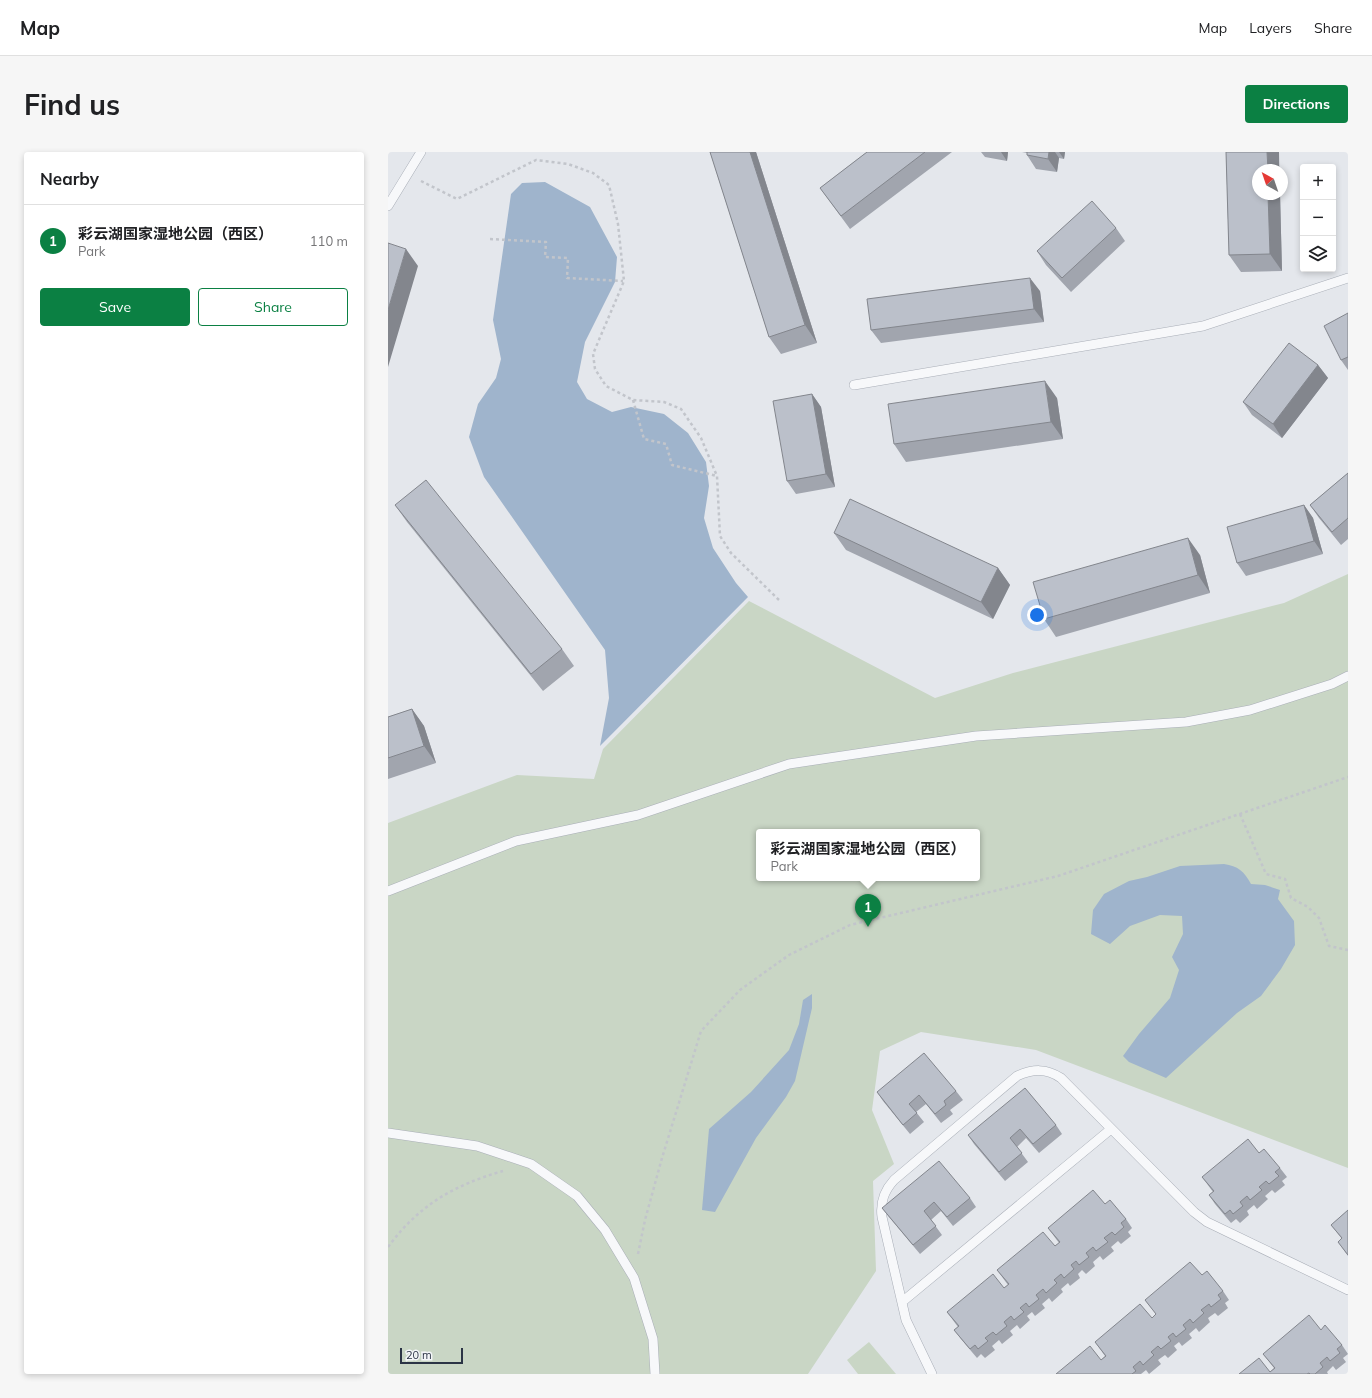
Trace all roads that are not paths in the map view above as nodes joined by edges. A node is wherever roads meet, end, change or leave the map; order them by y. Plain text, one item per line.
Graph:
1 (421, 152) edge
2 (388, 206) edge
3 (1348, 278) edge
4 (854, 385) dead end
5 (1348, 676) edge
6 (388, 891) edge
7 (1111, 1129) junction
8 (388, 1133) edge
9 (1348, 1290) edge
10 (902, 1302) junction
11 (655, 1374) edge
12 (932, 1374) edge

1 - 2 lane
3 - 4 lane
5 - 6 lane
7 - 9 lane
7 - 10 lane
7 - 10 lane
8 - 11 lane
10 - 12 lane

